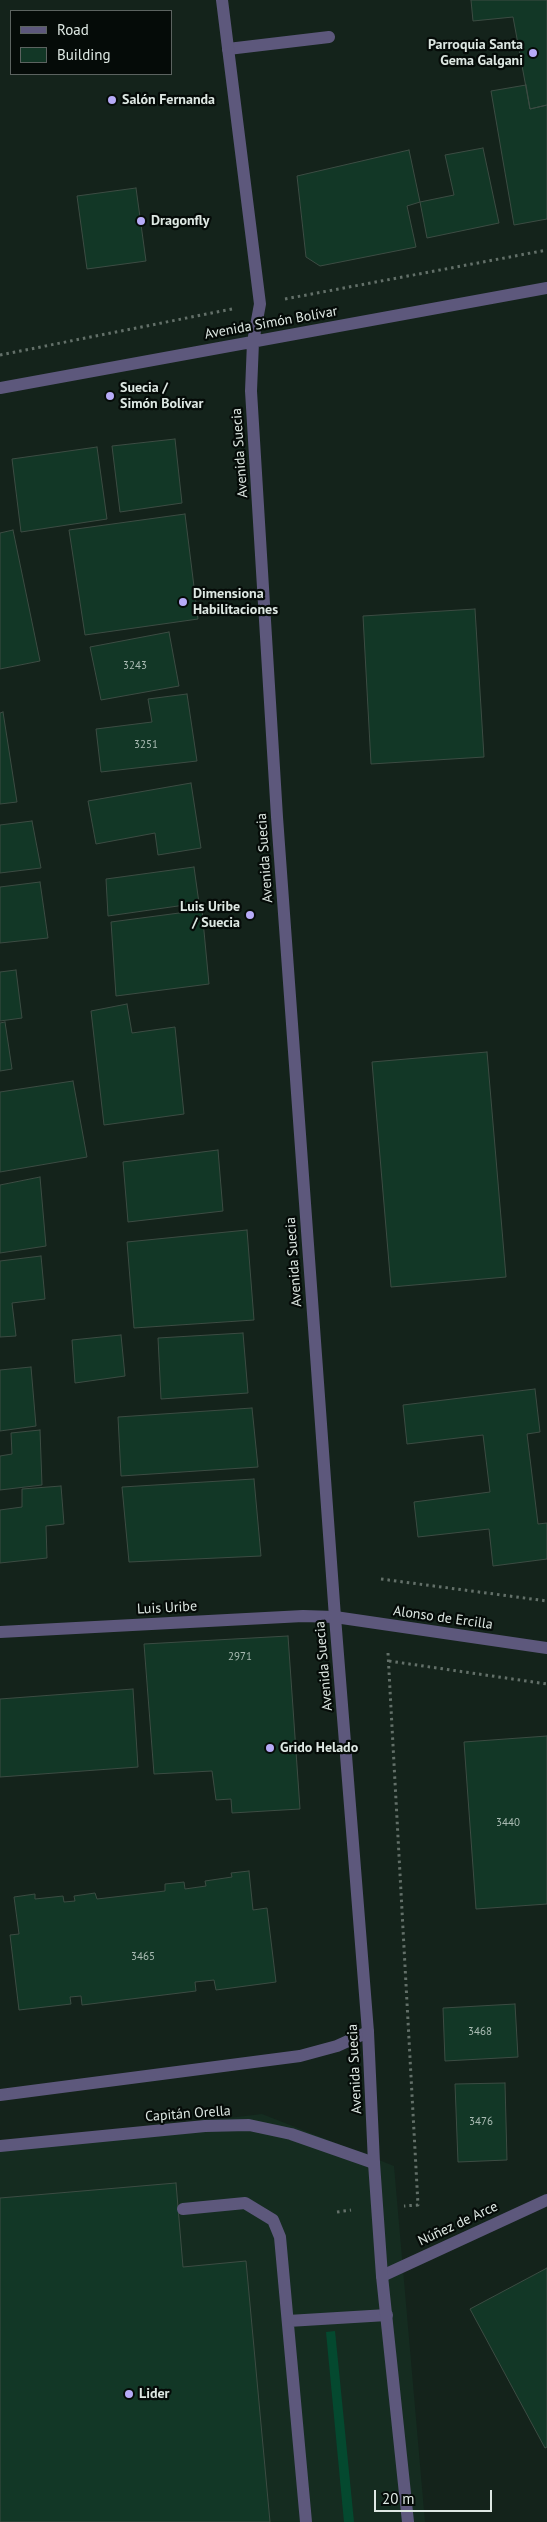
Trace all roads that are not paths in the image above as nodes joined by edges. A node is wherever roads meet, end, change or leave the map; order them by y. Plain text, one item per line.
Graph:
1 (222, 0) edge
2 (330, 37) dead end
3 (228, 49) junction
4 (547, 288) edge
5 (253, 342) junction
6 (0, 388) edge
7 (335, 1617) junction
8 (0, 1632) edge
9 (547, 1648) edge
10 (368, 2032) junction
11 (0, 2095) edge
12 (0, 2146) edge
13 (374, 2163) junction
14 (547, 2200) edge
15 (183, 2209) dead end
16 (382, 2276) junction
17 (387, 2315) junction
18 (288, 2321) junction
19 (306, 2522) edge
20 (408, 2522) edge

1 - 3 street, Avenida Suecia
2 - 3 street
3 - 5 street, Avenida Suecia
4 - 5 street, Avenida Simón Bolívar
5 - 6 street, Avenida Simón Bolívar
5 - 7 street, Avenida Suecia
7 - 8 street, Luis Uribe
7 - 9 street, Alonso de Ercilla
7 - 10 street, Avenida Suecia
10 - 11 street
10 - 13 street, Avenida Suecia
12 - 13 street, Capitán Orella
13 - 16 street, Avenida Suecia
14 - 16 street, Núñez de Arce
15 - 18 street
16 - 17 street, Avenida Suecia
17 - 18 street
17 - 20 street, Avenida Suecia
18 - 19 street

